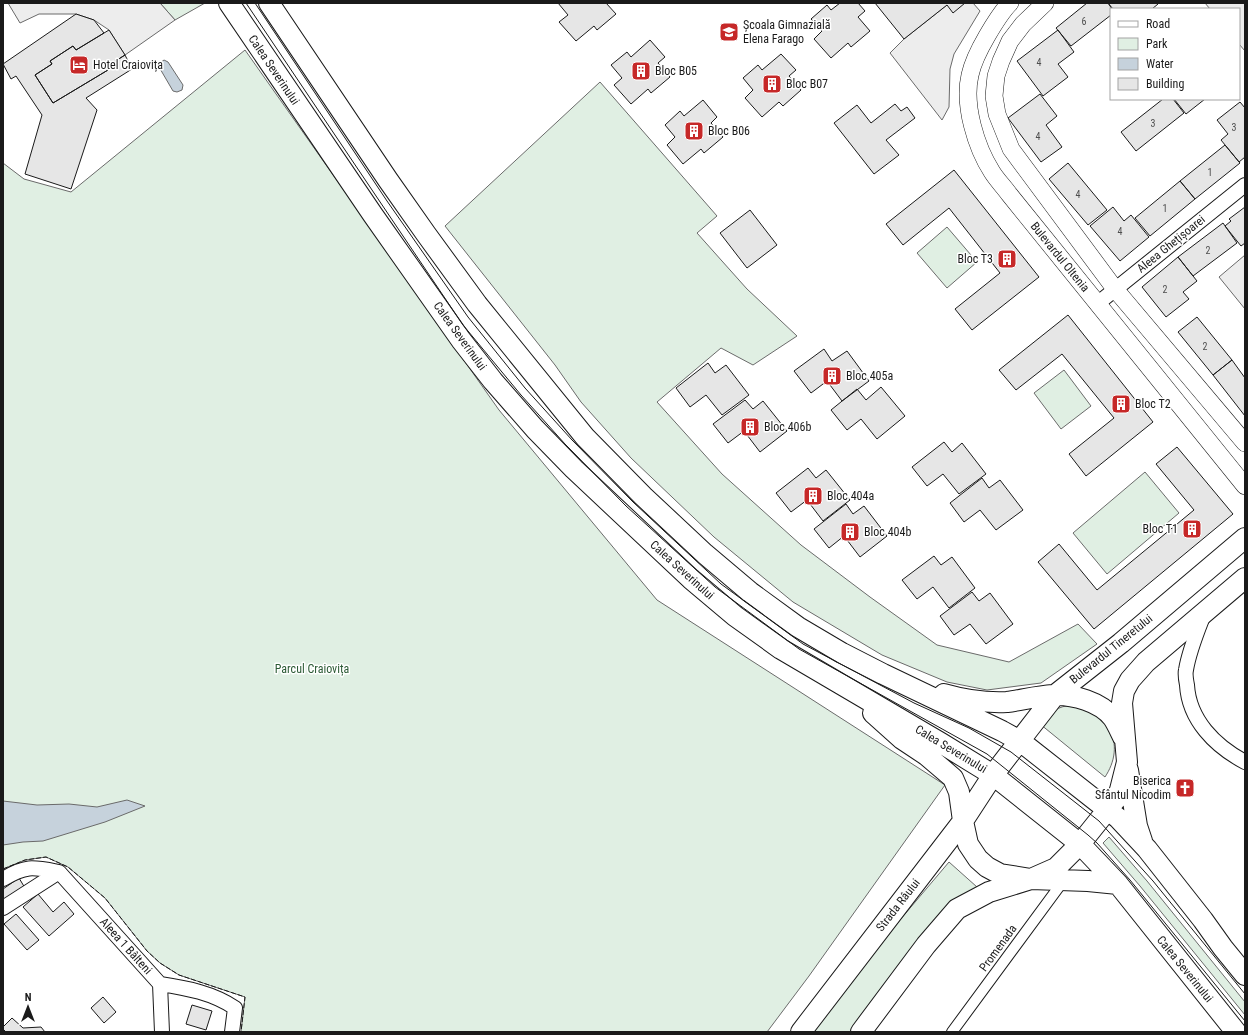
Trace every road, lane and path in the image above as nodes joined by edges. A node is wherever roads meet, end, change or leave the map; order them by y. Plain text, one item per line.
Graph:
1 (229, 3) edge
2 (270, 3) edge
3 (1010, 3) edge
4 (1045, 3) edge
5 (979, 50) junction
6 (1001, 60) junction
7 (1245, 185) edge
8 (1115, 289) junction
9 (1097, 304) junction
10 (1245, 443) edge
11 (1245, 486) edge
12 (1245, 538) edge
13 (1245, 578) edge
14 (1204, 614) junction
15 (844, 686) junction
16 (911, 687) junction
17 (1055, 695) junction
18 (1020, 741) junction
19 (1125, 741) junction
20 (1127, 762) junction
21 (1245, 762) edge
22 (993, 775) junction
23 (1107, 810) junction
24 (963, 821) junction
25 (1080, 844) junction
26 (1147, 849) junction
27 (59, 872) junction
28 (3, 879) edge
29 (1031, 879) junction
30 (1064, 880) junction
31 (1118, 884) junction
32 (3, 908) edge
33 (1245, 975) edge
34 (160, 984) junction
35 (162, 1032) edge
36 (232, 1032) edge
37 (801, 1032) edge
38 (861, 1032) edge
39 (952, 1032) edge
40 (1236, 1032) edge

1 - 15 main road, Calea Severinului
2 - 16 main road
3 - 5 street, Bulevardul Oltenia
4 - 6 street, Bulevardul Oltenia
5 - 6 street
5 - 9 street, Bulevardul Oltenia
6 - 8 street, Bulevardul Oltenia
7 - 8 street, Aleea Ghețișoarei
8 - 9 street, Aleea Ghețișoarei
8 - 10 street, Bulevardul Oltenia
9 - 11 street, Bulevardul Oltenia
12 - 17 main road, Bulevardul Tineretului
13 - 14 main road
14 - 19 main road
14 - 21 street
15 - 22 main road, Calea Severinului
15 - 24 main road
16 - 17 main road
16 - 18 main road
17 - 18 main road, Bulevardul Tineretului
17 - 19 main road
18 - 22 main road, Bulevardul Tineretului
18 - 23 main road
19 - 20 main road
20 - 23 main road
20 - 26 main road
22 - 24 main road, Strada Râului
22 - 25 main road, Calea Severinului
23 - 25 main road
23 - 26 main road
24 - 29 main road
24 - 37 main road, Strada Râului
25 - 29 main road
25 - 31 main road, Calea Severinului
26 - 33 main road
27 - 28 street
27 - 32 street
27 - 34 street, Aleea 1 Bâlteni
29 - 30 main road
29 - 38 main road
30 - 31 main road
30 - 39 street, Promenada
31 - 40 main road, Calea Severinului
34 - 35 street, Aleea 1 Bâlteni
34 - 36 street

